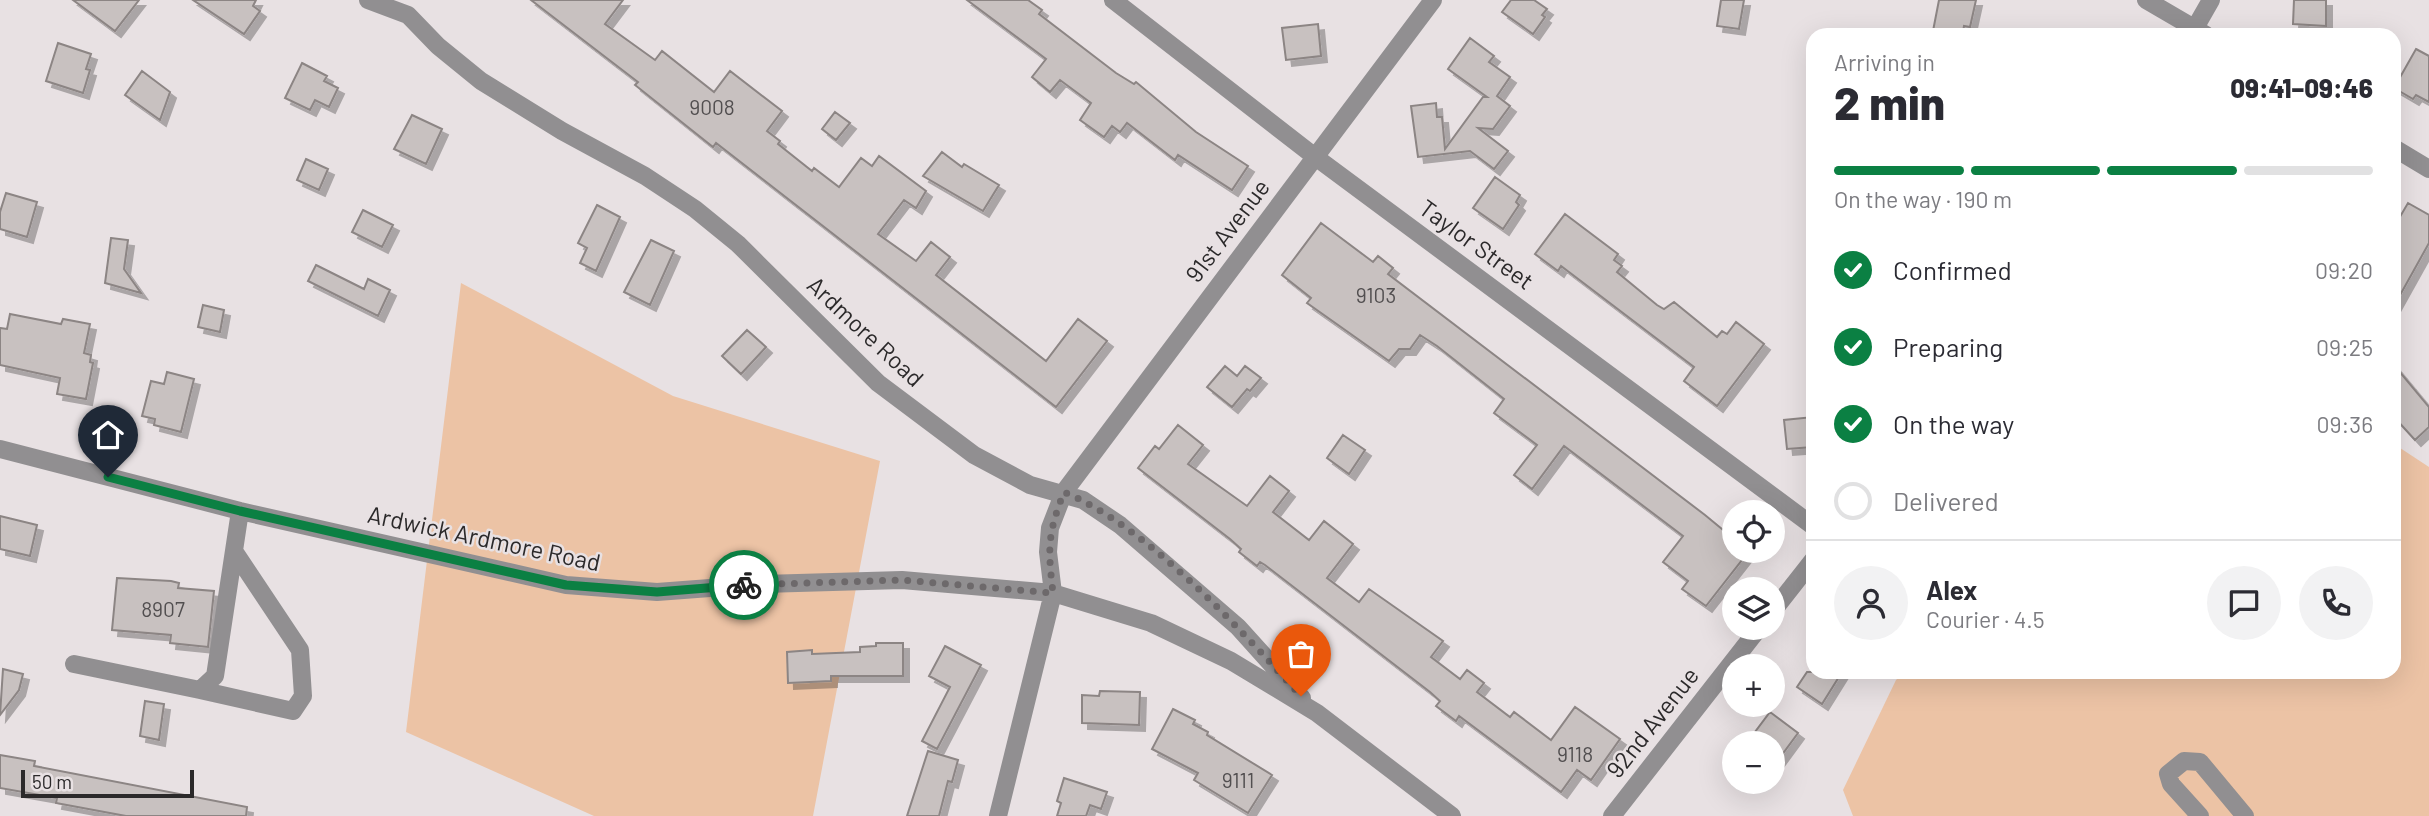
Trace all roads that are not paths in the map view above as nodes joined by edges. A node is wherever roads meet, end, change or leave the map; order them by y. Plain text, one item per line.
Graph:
1 (368, 0) edge
2 (1113, 0) edge
3 (1433, 0) edge
4 (2146, 0) edge
5 (2210, 0) edge
6 (411, 7) edge
7 (2190, 28) edge
8 (2200, 28) edge
9 (2401, 152) edge
10 (1314, 156) junction
11 (2429, 169) edge
12 (0, 449) edge
13 (1064, 492) junction
14 (240, 511) junction
15 (1806, 522) edge
16 (234, 551) junction
17 (1806, 569) edge
18 (1053, 593) junction
19 (1785, 596) edge
20 (1750, 640) edge
21 (74, 664) dead end
22 (200, 690) junction
23 (1317, 713) junction
24 (998, 816) edge
25 (1452, 816) edge
26 (1612, 816) edge
27 (2200, 816) edge
28 (2245, 816) edge

1 - 6 street, Ardmore Road
2 - 10 street, Taylor Street
3 - 10 street, 91st Avenue
4 - 7 street
5 - 8 street
6 - 13 street, Ardmore Road
9 - 11 street
10 - 13 street, 91st Avenue
10 - 15 street, Taylor Street
12 - 14 street, Ardwick Ardmore Road
13 - 18 street, 91st Avenue
13 - 23 street, Ardmore Road
14 - 16 street
14 - 18 street, Ardwick Ardmore Road
16 - 22 street
16 - 22 street
17 - 19 street
18 - 23 street, Ardwick Ardmore Road
18 - 24 street
20 - 26 street, 92nd Avenue
21 - 22 street
23 - 25 street, Ardwick Ardmore Road
27 - 28 street

